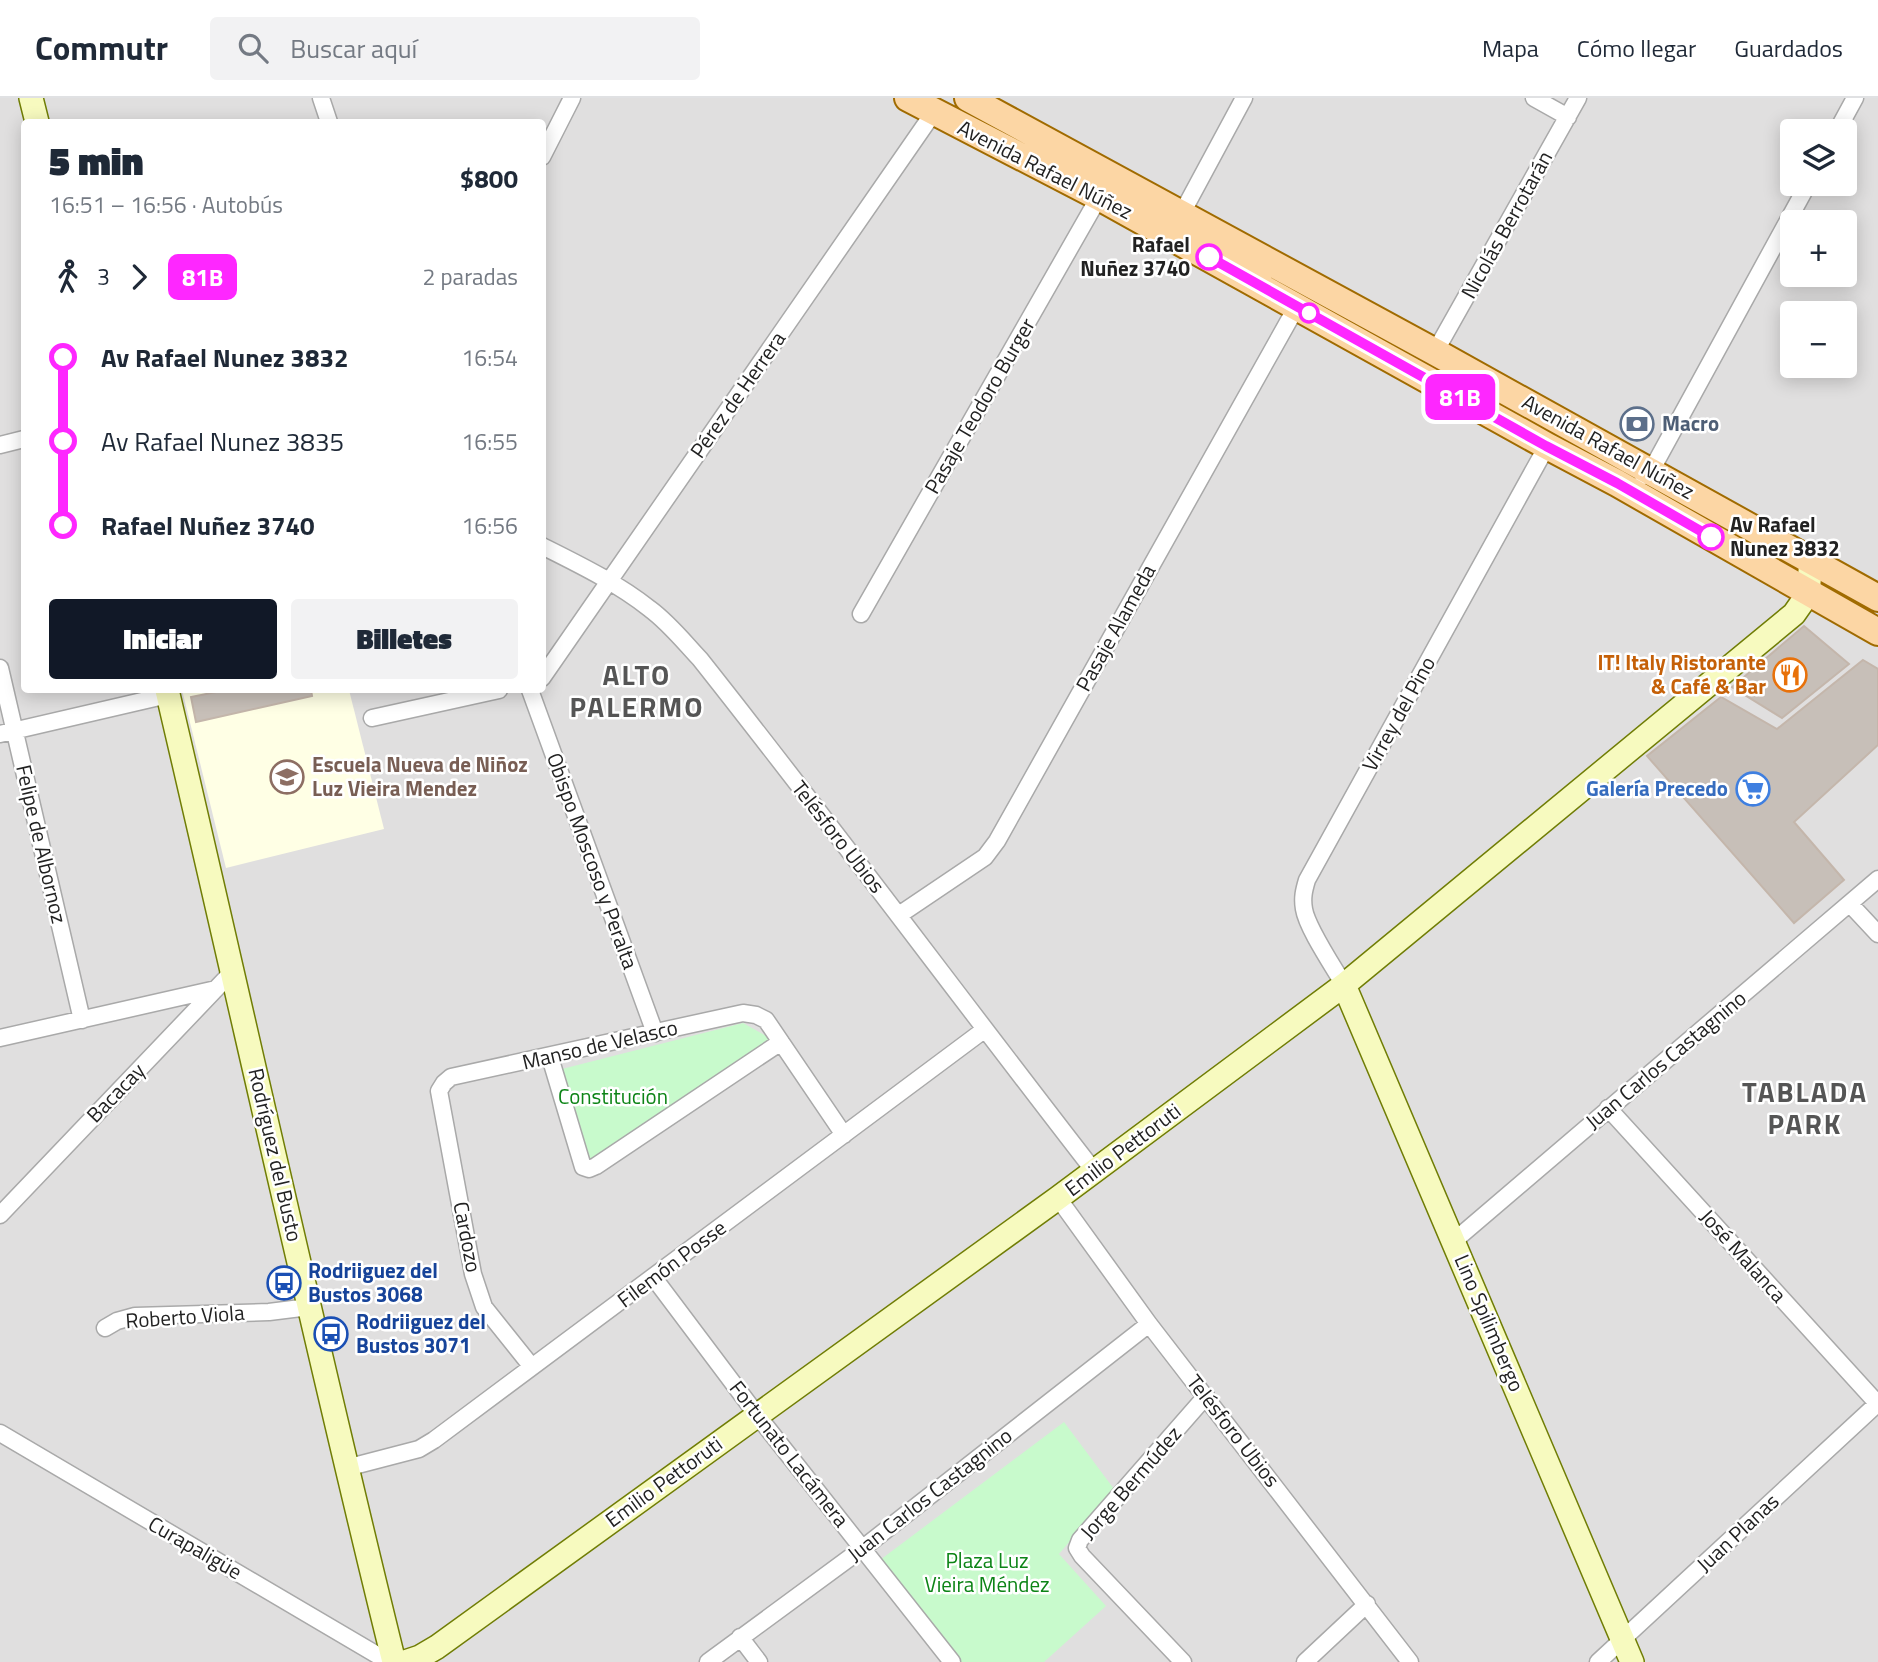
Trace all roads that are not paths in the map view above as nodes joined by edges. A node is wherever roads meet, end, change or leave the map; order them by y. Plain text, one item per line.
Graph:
1 (31, 98) edge
2 (321, 98) edge
3 (572, 98) edge
4 (908, 98) edge
5 (968, 98) edge
6 (1244, 98) edge
7 (1534, 98) edge
8 (1578, 98) edge
9 (1855, 98) edge
10 (934, 113) junction
11 (1568, 117) junction
12 (36, 119) edge
13 (328, 119) edge
14 (1844, 119) edge
15 (546, 149) edge
16 (1801, 196) edge
17 (1099, 197) junction
18 (1181, 215) junction
19 (1297, 306) junction
20 (1435, 352) junction
21 (21, 440) edge
22 (0, 445) edge
23 (1546, 446) junction
24 (1651, 471) junction
25 (1617, 483) junction
26 (546, 548) edge
27 (1811, 560) junction
28 (610, 581) junction
29 (1808, 594) junction
30 (1878, 598) edge
31 (861, 614) dead end
32 (1878, 632) edge
33 (0, 668) edge
34 (546, 672) edge
35 (164, 693) edge
36 (168, 693) edge
37 (485, 693) edge
38 (533, 693) edge
39 (372, 718) dead end
40 (7, 732) edge
41 (1878, 880) edge
42 (1850, 905) junction
43 (899, 915) junction
44 (1878, 934) edge
45 (233, 971) junction
46 (1344, 985) junction
47 (216, 989) junction
48 (82, 1020) junction
49 (984, 1030) junction
50 (655, 1032) junction
51 (0, 1038) edge
52 (781, 1042) junction
53 (550, 1057) junction
54 (439, 1091) joint
55 (1608, 1108) junction
56 (844, 1135) junction
57 (1094, 1171) junction
58 (1058, 1199) junction
59 (0, 1215) edge
60 (1454, 1241) junction
61 (654, 1278) junction
62 (309, 1307) junction
63 (1149, 1324) junction
64 (105, 1328) dead end
65 (531, 1367) junction
66 (1206, 1396) junction
67 (1878, 1404) edge
68 (757, 1416) junction
69 (0, 1433) edge
70 (346, 1468) junction
71 (863, 1548) junction
72 (1367, 1604) junction
73 (740, 1637) junction
74 (1623, 1639) junction
75 (392, 1662) edge
76 (405, 1662) edge
77 (708, 1662) edge
78 (759, 1662) edge
79 (952, 1662) edge
80 (1183, 1662) edge
81 (1305, 1662) edge
82 (1410, 1662) edge
83 (1598, 1662) edge
84 (1632, 1662) edge

1 - 12 main road
2 - 13 street
3 - 15 street
4 - 10 main road, Avenida Rafael Núñez
5 - 18 main road, Avenida Rafael Núñez
6 - 18 street
7 - 11 street
8 - 11 street, Nicolás Berrotarán
9 - 14 street
10 - 17 main road, Avenida Rafael Núñez
10 - 28 street, Pérez de Herrera
11 - 20 street, Nicolás Berrotarán
16 - 24 street
17 - 19 main road, Avenida Rafael Núñez
17 - 31 street, Pasaje Teodoro Burger
18 - 20 main road, Avenida Rafael Núñez
19 - 23 main road, Avenida Rafael Núñez
19 - 43 street, Pasaje Alameda
20 - 24 main road, Avenida Rafael Núñez
21 - 22 street
23 - 25 main road, Avenida Rafael Núñez
23 - 46 street, Virrey del Pino
24 - 25 street
24 - 27 main road, Avenida Rafael Núñez
25 - 29 main road, Avenida Rafael Núñez
26 - 28 street, Telésforo Ubios
27 - 29 main road
27 - 30 main road, Avenida Rafael Núñez
28 - 34 street, Pérez de Herrera
28 - 43 street, Telésforo Ubios
29 - 32 main road, Avenida Rafael Núñez
29 - 46 main road, Emilio Pettoruti
33 - 40 street, Felipe de Albornoz
35 - 40 street
36 - 45 main road, Rodríguez del Busto
37 - 39 street
38 - 50 street, Obispo Moscoso y Peralta
40 - 48 street, Felipe de Albornoz
41 - 42 street, Juan Carlos Castagnino
42 - 44 street
42 - 55 street, Juan Carlos Castagnino
43 - 49 street, Telésforo Ubios
45 - 47 street, Bacacay
45 - 62 main road, Rodríguez del Busto
46 - 57 main road, Emilio Pettoruti
46 - 60 main road, Lino Spilimbergo
47 - 48 street
47 - 59 street, Bacacay
48 - 51 street
49 - 56 street, Filemón Posse
49 - 57 street, Telésforo Ubios
50 - 52 street, Manso de Velasco
50 - 53 street, Manso de Velasco
52 - 53 street
52 - 56 street
53 - 54 street, Manso de Velasco
54 - 65 street, Cardozo
55 - 60 street, Juan Carlos Castagnino
55 - 67 street, José Malanca
56 - 61 street, Filemón Posse
57 - 58 main road, Emilio Pettoruti
58 - 63 street, Telésforo Ubios
58 - 68 main road, Emilio Pettoruti
60 - 74 main road, Lino Spilimbergo
61 - 65 street, Filemón Posse
61 - 68 street, Fortunato Lacámera
62 - 64 street, Roberto Viola
62 - 70 main road, Rodríguez del Busto
63 - 66 street, Telésforo Ubios
63 - 71 street, Juan Carlos Castagnino
65 - 70 street, Filemón Posse
66 - 72 street, Telésforo Ubios
66 - 80 street, Jorge Bermúdez
67 - 74 street, Juan Planas
68 - 71 street, Fortunato Lacámera
68 - 76 main road, Emilio Pettoruti
69 - 75 street, Curapaligüe
70 - 75 main road, Rodríguez del Busto
71 - 73 street, Juan Carlos Castagnino
71 - 79 street, Fortunato Lacámera
72 - 81 street
72 - 82 street, Telésforo Ubios
73 - 77 street, Juan Carlos Castagnino
73 - 78 street
74 - 83 street, Juan Planas
74 - 84 main road, Lino Spilimbergo

